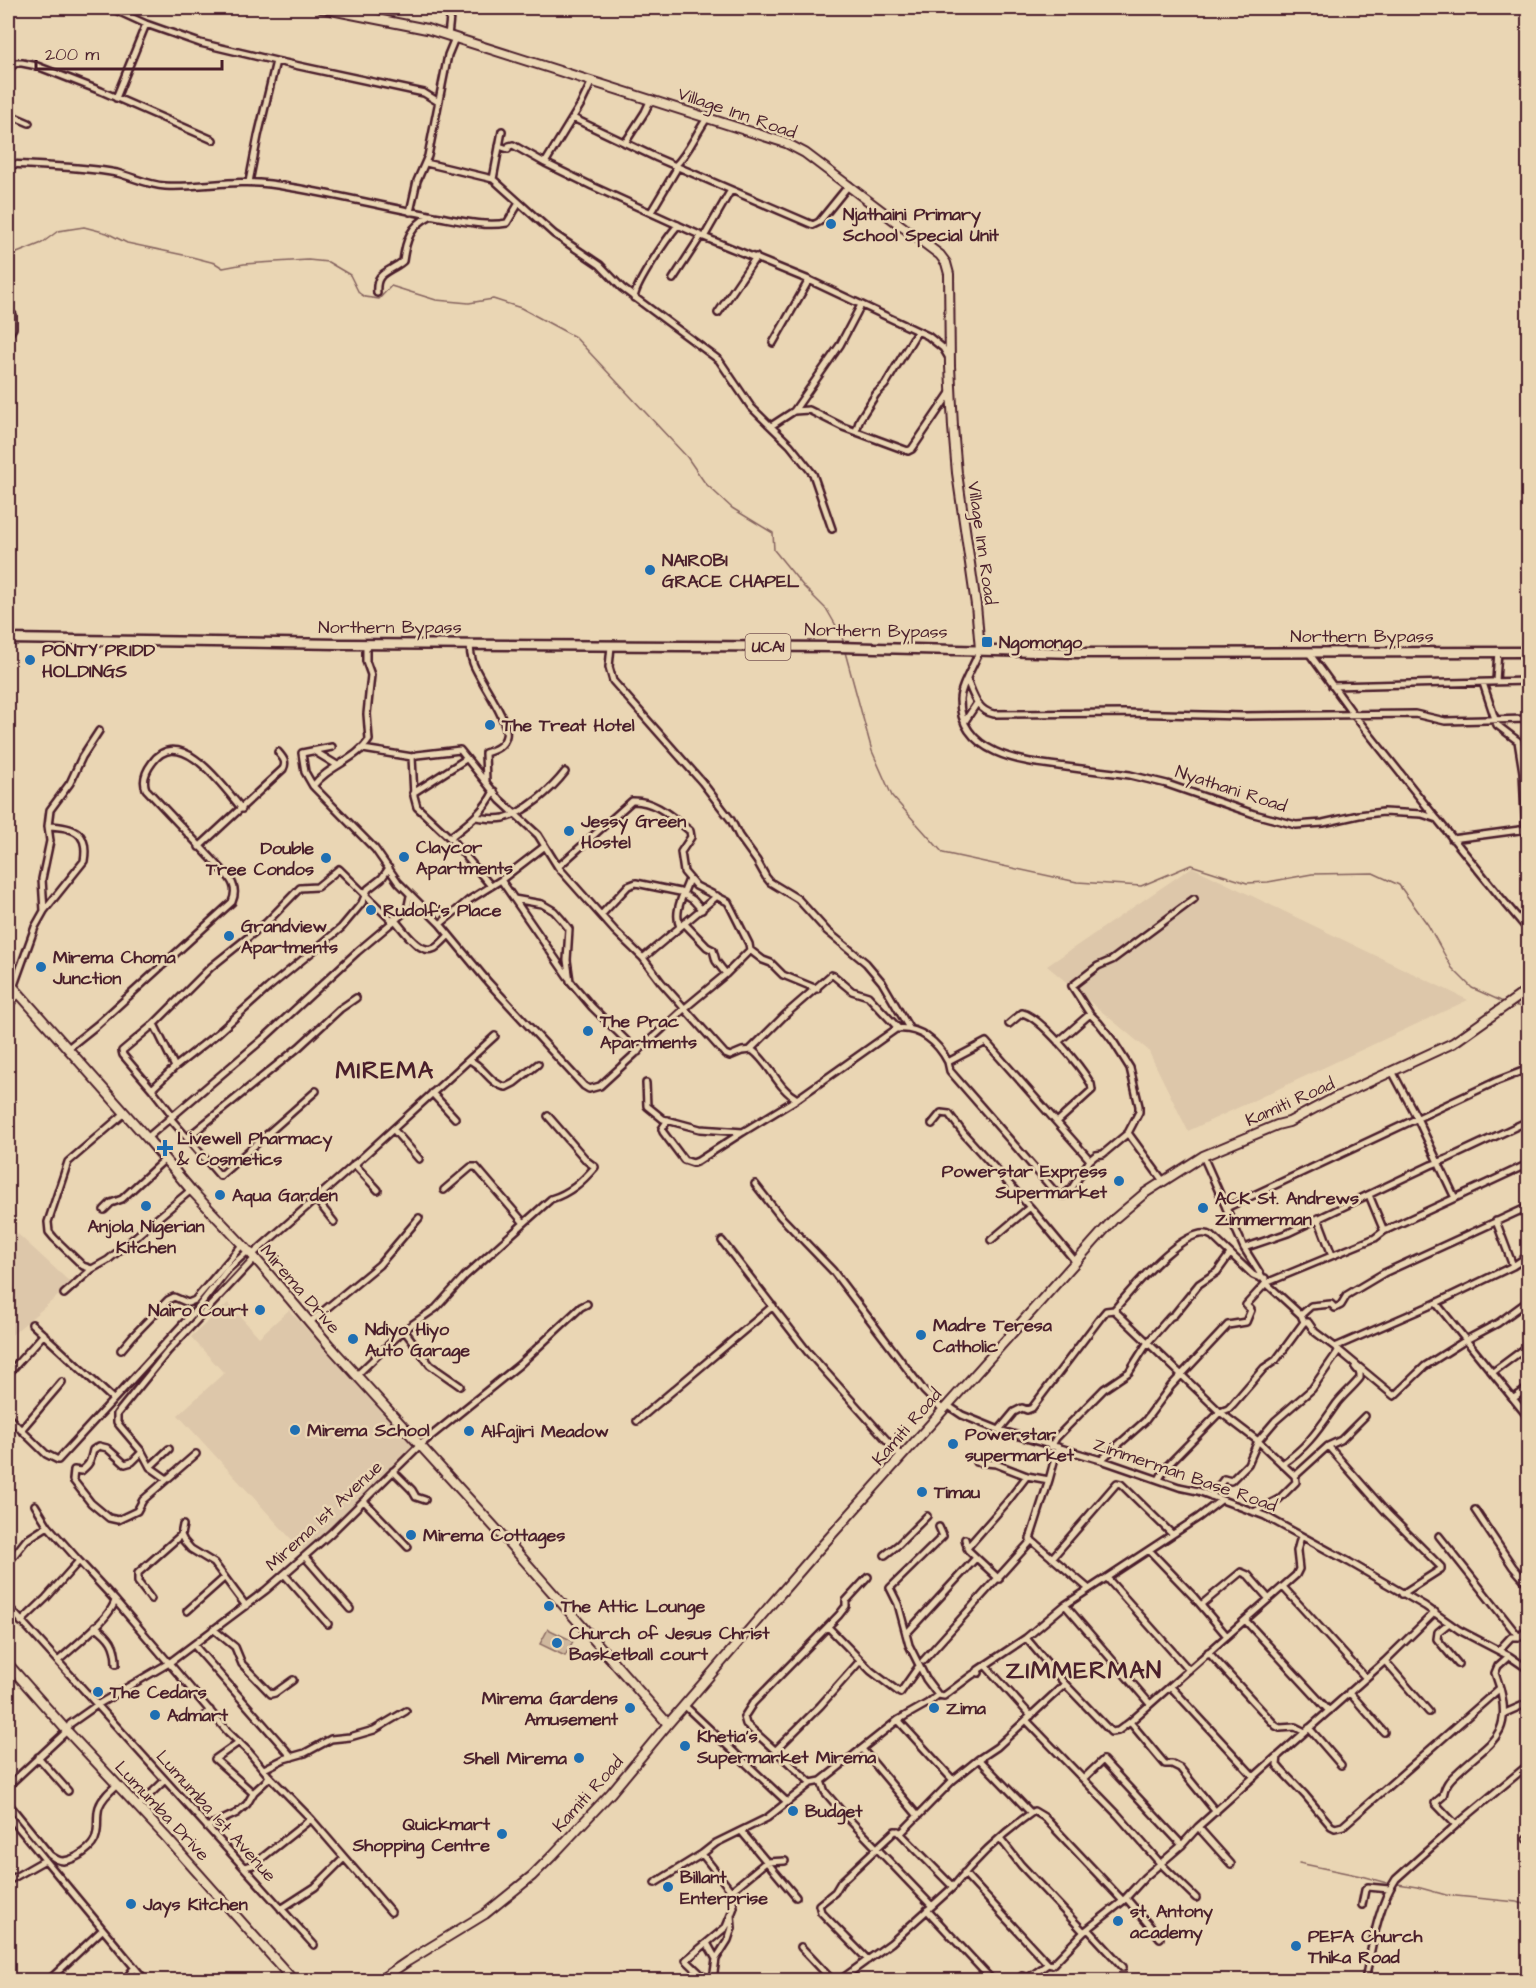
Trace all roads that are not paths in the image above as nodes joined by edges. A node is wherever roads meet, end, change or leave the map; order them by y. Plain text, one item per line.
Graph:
1 (111, 8) edge
2 (321, 8) edge
3 (451, 8) edge
4 (146, 24) junction
5 (452, 37) junction
6 (276, 61) junction
7 (8, 69) edge
8 (592, 81) junction
9 (116, 98) junction
10 (651, 99) junction
11 (438, 101) junction
12 (8, 114) edge
13 (708, 117) junction
14 (573, 118) junction
15 (29, 123) dead end
16 (502, 131) dead end
17 (213, 140) dead end
18 (625, 143) junction
19 (499, 146) junction
20 (426, 163) junction
21 (545, 163) junction
22 (8, 164) edge
23 (675, 166) junction
24 (493, 179) junction
25 (249, 182) junction
26 (849, 185) junction
27 (731, 190) junction
28 (519, 203) junction
29 (410, 212) junction
30 (651, 212) junction
31 (430, 216) junction
32 (678, 225) junction
33 (703, 236) junction
34 (756, 257) junction
35 (673, 279) dead end
36 (808, 280) junction
37 (377, 293) dead end
38 (634, 298) junction
39 (861, 305) junction
40 (718, 313) dead end
41 (13, 315) dead end
42 (917, 332) junction
43 (8, 336) edge
44 (773, 343) dead end
45 (950, 359) junction
46 (951, 392) junction
47 (794, 411) junction
48 (771, 426) junction
49 (856, 431) junction
50 (831, 529) dead end
51 (8, 639) edge
52 (366, 644) junction
53 (470, 644) junction
54 (611, 646) junction
55 (980, 649) junction
56 (1498, 651) junction
57 (1528, 652) edge
58 (1309, 653) junction
59 (967, 680) junction
60 (1496, 681) junction
61 (1528, 681) edge
62 (1483, 683) junction
63 (1332, 686) junction
64 (977, 703) junction
65 (1354, 715) junction
66 (1528, 719) edge
67 (965, 721) junction
68 (1496, 721) junction
69 (99, 731) dead end
70 (332, 747) dead end
71 (363, 749) junction
72 (315, 751) junction
73 (278, 752) dead end
74 (412, 757) junction
75 (466, 759) junction
76 (337, 765) junction
77 (565, 772) dead end
78 (1526, 772) edge
79 (486, 782) junction
80 (313, 786) junction
81 (494, 791) junction
82 (413, 793) junction
83 (242, 809) junction
84 (515, 814) junction
85 (475, 817) junction
86 (1437, 819) junction
87 (48, 826) junction
88 (1527, 829) edge
89 (1452, 838) junction
90 (451, 839) junction
91 (545, 846) junction
92 (199, 847) junction
93 (558, 867) junction
94 (389, 868) junction
95 (690, 879) junction
96 (501, 880) junction
97 (1528, 883) edge
98 (491, 886) junction
99 (684, 894) junction
100 (365, 896) junction
101 (410, 896) junction
102 (717, 896) junction
103 (514, 899) junction
104 (1194, 899) dead end
105 (702, 910) junction
106 (44, 911) junction
107 (1528, 912) edge
108 (602, 914) junction
109 (393, 920) junction
110 (1521, 922) junction
111 (440, 924) junction
112 (682, 925) junction
113 (1528, 930) edge
114 (449, 935) junction
115 (750, 950) junction
116 (643, 958) junction
117 (726, 974) junction
118 (570, 981) junction
119 (12, 987) edge
120 (816, 988) junction
121 (1528, 990) edge
122 (356, 998) dead end
123 (8, 1005) edge
124 (685, 1008) junction
125 (1090, 1014) junction
126 (154, 1023) junction
127 (1009, 1024) dead end
128 (909, 1028) junction
129 (899, 1029) junction
130 (495, 1036) dead end
131 (1058, 1042) junction
132 (67, 1049) junction
133 (750, 1050) junction
134 (638, 1052) junction
135 (469, 1060) junction
136 (948, 1062) junction
137 (538, 1064) dead end
138 (175, 1067) junction
139 (1528, 1070) edge
140 (1392, 1071) junction
141 (646, 1083) dead end
142 (152, 1089) junction
143 (316, 1091) dead end
144 (432, 1093) junction
145 (797, 1099) junction
146 (125, 1113) junction
147 (548, 1116) dead end
148 (171, 1117) junction
149 (455, 1118) dead end
150 (1418, 1118) junction
151 (668, 1120) junction
152 (1528, 1121) edge
153 (1057, 1122) junction
154 (932, 1124) dead end
155 (393, 1129) junction
156 (742, 1132) junction
157 (1128, 1133) junction
158 (147, 1138) junction
159 (187, 1138) junction
160 (1203, 1155) junction
161 (419, 1159) dead end
162 (164, 1160) junction
163 (1090, 1160) junction
164 (1437, 1162) junction
165 (354, 1164) junction
166 (1528, 1164) edge
167 (1163, 1181) junction
168 (755, 1184) dead end
169 (191, 1190) junction
170 (378, 1190) dead end
171 (444, 1190) dead end
172 (1369, 1196) junction
173 (315, 1198) junction
174 (1455, 1198) junction
175 (1030, 1207) junction
176 (1528, 1207) edge
177 (1226, 1208) junction
178 (104, 1210) dead end
179 (419, 1218) dead end
180 (1318, 1218) junction
181 (1496, 1221) junction
182 (334, 1222) dead end
183 (524, 1223) junction
184 (1384, 1231) junction
185 (991, 1240) dead end
186 (722, 1241) dead end
187 (1244, 1248) junction
188 (249, 1252) junction
189 (1230, 1254) junction
190 (1332, 1255) junction
191 (1528, 1256) edge
192 (1075, 1261) junction
193 (1513, 1266) junction
194 (92, 1269) junction
195 (1265, 1281) junction
196 (64, 1294) dead end
197 (1528, 1301) edge
198 (1436, 1303) junction
199 (587, 1304) dead end
200 (772, 1306) junction
201 (1114, 1310) junction
202 (1302, 1318) junction
203 (310, 1322) junction
204 (32, 1324) dead end
205 (404, 1330) junction
206 (44, 1334) junction
207 (1466, 1340) junction
208 (1148, 1342) junction
209 (1528, 1346) edge
210 (1337, 1349) junction
211 (121, 1350) dead end
212 (1493, 1372) junction
213 (8, 1374) edge
214 (1182, 1374) junction
215 (357, 1375) junction
216 (62, 1382) dead end
217 (460, 1386) dead end
218 (1528, 1388) edge
219 (1514, 1398) junction
220 (113, 1399) junction
221 (945, 1407) junction
222 (1220, 1412) junction
223 (1365, 1416) dead end
224 (8, 1417) edge
225 (1528, 1417) edge
226 (637, 1421) dead end
227 (21, 1430) junction
228 (999, 1430) junction
229 (1258, 1441) junction
230 (420, 1445) junction
231 (1328, 1446) junction
232 (1051, 1447) junction
233 (1058, 1448) junction
234 (169, 1449) dead end
235 (142, 1452) junction
236 (196, 1454) dead end
237 (901, 1456) junction
238 (1101, 1460) junction
239 (976, 1461) dead end
240 (1282, 1464) junction
241 (150, 1467) junction
242 (393, 1471) junction
243 (1027, 1476) junction
244 (1295, 1476) junction
245 (167, 1479) junction
246 (1159, 1479) junction
247 (1049, 1480) junction
248 (1210, 1496) junction
249 (424, 1500) dead end
250 (1221, 1500) junction
251 (364, 1501) junction
252 (35, 1505) dead end
253 (1475, 1510) dead end
254 (1254, 1512) junction
255 (927, 1516) dead end
256 (183, 1525) dead end
257 (48, 1526) junction
258 (939, 1527) dead end
259 (1172, 1534) junction
260 (181, 1535) junction
261 (1301, 1536) junction
262 (1439, 1536) dead end
263 (965, 1539) dead end
264 (1032, 1540) junction
265 (408, 1547) dead end
266 (968, 1548) junction
267 (1149, 1550) junction
268 (885, 1555) dead end
269 (305, 1557) junction
270 (1052, 1558) junction
271 (975, 1559) junction
272 (79, 1561) junction
273 (8, 1563) edge
274 (284, 1574) junction
275 (868, 1577) dead end
276 (224, 1578) junction
277 (1107, 1578) junction
278 (999, 1579) junction
279 (1528, 1584) edge
280 (1283, 1587) junction
281 (1089, 1589) junction
282 (1402, 1594) junction
283 (151, 1599) dead end
284 (1269, 1599) junction
285 (115, 1600) junction
286 (1065, 1605) junction
287 (1201, 1605) junction
288 (8, 1606) edge
289 (246, 1606) junction
290 (350, 1609) dead end
291 (187, 1611) dead end
292 (1435, 1612) junction
293 (1245, 1620) junction
294 (21, 1622) junction
295 (1449, 1623) junction
296 (328, 1624) dead end
297 (95, 1626) junction
298 (828, 1627) junction
299 (213, 1629) junction
300 (1528, 1629) edge
301 (906, 1634) junction
302 (1227, 1636) junction
303 (1519, 1637) junction
304 (1026, 1638) junction
305 (194, 1645) junction
306 (1499, 1650) junction
307 (1208, 1652) junction
308 (1509, 1656) junction
309 (860, 1660) junction
310 (58, 1661) junction
311 (1385, 1661) junction
312 (169, 1663) junction
313 (8, 1664) edge
314 (116, 1664) dead end
315 (921, 1664) junction
316 (1458, 1664) dead end
317 (985, 1665) junction
318 (1528, 1669) edge
319 (1189, 1670) junction
320 (1366, 1678) junction
321 (293, 1680) dead end
322 (1065, 1684) junction
323 (1171, 1687) junction
324 (1500, 1688) junction
325 (1349, 1692) junction
326 (938, 1695) junction
327 (1528, 1703) edge
328 (1150, 1704) junction
329 (98, 1705) junction
330 (684, 1705) junction
331 (210, 1710) junction
332 (406, 1711) dead end
333 (1329, 1711) junction
334 (1429, 1712) dead end
335 (1505, 1713) junction
336 (1031, 1716) junction
337 (202, 1718) dead end
338 (898, 1720) junction
339 (1026, 1720) junction
340 (1130, 1722) junction
341 (668, 1724) junction
342 (1307, 1730) junction
343 (67, 1731) junction
344 (1384, 1732) dead end
345 (238, 1742) junction
346 (862, 1749) junction
347 (776, 1750) junction
348 (292, 1756) junction
349 (1278, 1756) junction
350 (38, 1758) junction
351 (979, 1759) junction
352 (1341, 1765) dead end
353 (1528, 1765) edge
354 (264, 1769) junction
355 (269, 1776) junction
356 (1254, 1777) junction
357 (1083, 1779) junction
358 (953, 1780) junction
359 (164, 1781) junction
360 (821, 1781) junction
361 (811, 1783) junction
362 (117, 1785) junction
363 (8, 1786) edge
364 (68, 1791) dead end
365 (253, 1793) junction
366 (787, 1802) junction
367 (8, 1803) edge
368 (137, 1807) junction
369 (1216, 1812) junction
370 (1030, 1813) junction
371 (8, 1815) edge
372 (918, 1816) junction
373 (311, 1819) junction
374 (1456, 1826) junction
375 (207, 1827) junction
376 (1198, 1827) junction
377 (741, 1831) junction
378 (898, 1831) junction
379 (1000, 1838) junction
380 (1182, 1845) junction
381 (877, 1849) junction
382 (702, 1854) junction
383 (344, 1858) junction
384 (45, 1860) junction
385 (785, 1861) dead end
386 (766, 1862) junction
387 (1160, 1863) junction
388 (1231, 1864) dead end
389 (244, 1867) junction
390 (964, 1873) junction
391 (8, 1881) edge
392 (655, 1883) dead end
393 (953, 1887) junction
394 (1389, 1889) junction
395 (731, 1891) junction
396 (796, 1897) dead end
397 (1196, 1898) dead end
398 (1125, 1899) junction
399 (1362, 1905) dead end
400 (930, 1908) junction
401 (281, 1909) junction
402 (392, 1912) dead end
403 (731, 1915) junction
404 (102, 1930) junction
405 (1086, 1931) junction
406 (1160, 1938) dead end
407 (706, 1943) junction
408 (314, 1945) dead end
409 (801, 1947) dead end
410 (716, 1959) junction
411 (868, 1960) junction
412 (1048, 1964) junction
413 (1123, 1967) dead end
414 (134, 1968) junction
415 (49, 1980) edge
416 (125, 1980) edge
417 (145, 1980) edge
418 (290, 1980) edge
419 (380, 1980) edge
420 (832, 1980) edge
421 (840, 1980) edge
422 (992, 1980) edge
423 (1019, 1980) edge
424 (1365, 1980) edge

1 - 4 street
2 - 5 street, Village Inn Road
3 - 5 street
4 - 6 street
4 - 9 street
5 - 8 street, Village Inn Road
5 - 11 street
6 - 11 street
6 - 25 street
7 - 9 street
8 - 10 street, Village Inn Road
8 - 14 street
9 - 17 street
10 - 13 street, Village Inn Road
10 - 18 street
11 - 20 street
12 - 15 street
13 - 23 street
13 - 26 street, Village Inn Road
14 - 18 street
14 - 21 street
16 - 19 street
18 - 23 street
19 - 21 street
19 - 24 street
20 - 24 street
20 - 29 street
21 - 30 street
22 - 25 street
23 - 27 street
23 - 30 street
24 - 28 street
25 - 29 street
26 - 27 street
26 - 45 street, Village Inn Road
27 - 33 street
28 - 31 street
28 - 38 street
29 - 31 street
30 - 32 street
31 - 37 street
32 - 33 street
32 - 38 street
33 - 34 street
33 - 35 street
34 - 36 street
34 - 40 street
36 - 39 street
36 - 44 street
38 - 48 street
39 - 42 street
39 - 47 street
41 - 43 street
42 - 45 street
42 - 49 street
45 - 46 street, Village Inn Road
46 - 49 street
46 - 55 street, Village Inn Road
47 - 48 street
47 - 49 street
48 - 50 street
51 - 52 main road, Northern Bypass / UCA1
52 - 53 main road, Northern Bypass / UCA1
52 - 71 street
53 - 54 main road, Northern Bypass / UCA1
53 - 79 street
54 - 55 main road, Northern Bypass / UCA1
54 - 128 street
55 - 58 main road, Northern Bypass / UCA1
55 - 59 street, Nyathani Road
56 - 57 main road, Northern Bypass / UCA1
56 - 58 main road, Northern Bypass / UCA1
56 - 60 street
58 - 63 street
59 - 64 street
59 - 67 street, Nyathani Road
60 - 61 street
60 - 62 street
62 - 63 street
62 - 68 street
63 - 65 street
64 - 65 street
64 - 67 street
65 - 68 street
65 - 86 street
66 - 68 street
67 - 86 street, Nyathani Road
68 - 78 street
69 - 87 street
70 - 72 street
71 - 74 street
71 - 76 street
72 - 76 street
72 - 80 street
73 - 83 street
74 - 75 street
74 - 82 street
75 - 79 street
75 - 82 street
76 - 80 street
77 - 84 street
78 - 88 street
79 - 81 street
80 - 94 street
81 - 84 street
81 - 85 street
82 - 90 street
83 - 92 street
83 - 92 street
84 - 85 street
84 - 91 street
85 - 90 street
86 - 89 street
87 - 106 street
87 - 106 street
88 - 89 street
88 - 97 street
89 - 110 street
90 - 98 street
91 - 93 street
91 - 96 street
92 - 132 street
93 - 95 street
93 - 108 street
94 - 100 street
94 - 101 street
95 - 99 street
95 - 102 street
96 - 98 street
96 - 103 street
98 - 111 street
99 - 105 street
99 - 108 street
99 - 112 street
100 - 109 street
100 - 126 street
100 - 138 street
101 - 109 street
101 - 111 street
102 - 105 street
102 - 115 street
103 - 118 street
103 - 118 street
104 - 125 street
105 - 112 street
106 - 119 street
107 - 110 street
108 - 116 street
109 - 114 street
109 - 148 street
110 - 113 street
111 - 114 street
112 - 116 street
112 - 117 street
114 - 134 street
115 - 117 street
115 - 120 street
116 - 124 street
117 - 124 street
118 - 134 street
119 - 123 street
119 - 132 street, Mirema Drive
120 - 129 street
120 - 133 street
121 - 140 street, Kamiti Road
122 - 159 street
124 - 133 street
124 - 134 street
125 - 131 street
125 - 157 street
126 - 138 street
126 - 142 street
127 - 131 street
128 - 129 street
128 - 136 street
129 - 145 street
130 - 135 street
131 - 153 street
132 - 146 street, Mirema Drive
133 - 145 street
135 - 137 street
135 - 144 street
136 - 153 street
136 - 163 street
138 - 142 street
139 - 150 street
140 - 150 street
140 - 160 street, Kamiti Road
141 - 151 street
142 - 148 street
143 - 159 street
144 - 149 street
144 - 155 street
145 - 156 street
146 - 158 street, Mirema Drive
146 - 194 street
147 - 183 street
148 - 158 street
148 - 159 street
150 - 164 street
150 - 177 street
151 - 156 street
151 - 156 street
152 - 164 street
153 - 163 street
154 - 175 street
155 - 161 street
155 - 165 street
157 - 163 street
157 - 167 street
158 - 162 street, Mirema Drive
160 - 167 street, Kamiti Road
160 - 177 street
162 - 169 street, Mirema Drive
162 - 178 street
164 - 172 street
164 - 174 street
165 - 170 street
165 - 173 street
166 - 174 street
167 - 192 street, Kamiti Road
168 - 221 street, Zimmerman Base Road
169 - 188 street, Mirema Drive
169 - 194 street
171 - 183 street
172 - 180 street
172 - 184 street
173 - 182 street
173 - 188 street
174 - 184 street
175 - 185 street
175 - 192 street
176 - 181 street
177 - 187 street
179 - 203 street
180 - 187 street
180 - 190 street
181 - 193 street
181 - 202 street
183 - 205 street
184 - 190 street
186 - 200 street
187 - 195 street
188 - 203 street, Mirema Drive
188 - 211 street
188 - 220 street
188 - 235 street
189 - 195 street
189 - 201 street
189 - 208 street
190 - 195 street
191 - 193 street
192 - 221 street, Kamiti Road
193 - 198 street
194 - 196 street
195 - 202 street
195 - 214 street
197 - 207 street
198 - 207 street
198 - 210 street
199 - 230 street, Mirema 1st Avenue
200 - 226 street
200 - 237 street
201 - 208 street
201 - 228 street
202 - 210 street
202 - 222 street
203 - 215 street, Mirema Drive
204 - 206 street
205 - 215 street
205 - 217 street
206 - 213 street
206 - 220 street
207 - 210 street
207 - 212 street
208 - 214 street
208 - 232 street
209 - 212 street
210 - 229 street
210 - 240 street
212 - 219 street
214 - 222 street
214 - 238 street
215 - 230 street, Mirema Drive
216 - 227 street
218 - 219 street
219 - 225 street
220 - 227 street
221 - 228 street, Zimmerman Base Road
221 - 237 street, Kamiti Road
222 - 229 street
222 - 246 street
223 - 231 street
224 - 227 street
228 - 232 street, Zimmerman Base Road
229 - 240 street
229 - 248 street
230 - 242 street, Mirema 1st Avenue
230 - 341 street, Mirema Drive
231 - 244 street
231 - 282 street
232 - 233 street, Zimmerman Base Road
233 - 238 street, Zimmerman Base Road
233 - 247 street
234 - 241 street
235 - 241 street
235 - 245 street
236 - 245 street
237 - 330 street, Kamiti Road
238 - 246 street, Zimmerman Base Road
239 - 243 street
240 - 244 street
241 - 245 street
242 - 249 street
242 - 251 street, Mirema 1st Avenue
243 - 247 street
243 - 266 street
244 - 254 street
246 - 248 street, Zimmerman Base Road
247 - 264 street
248 - 250 street, Zimmerman Base Road
250 - 254 street, Zimmerman Base Road
250 - 259 street
251 - 265 street
251 - 269 street, Mirema 1st Avenue
252 - 257 street
253 - 279 street
254 - 261 street, Zimmerman Base Road
255 - 268 street
256 - 260 street
257 - 272 street
257 - 273 street
258 - 301 street
259 - 267 street
259 - 270 street
260 - 276 street
260 - 283 street
261 - 280 street
261 - 282 street, Zimmerman Base Road
262 - 303 street
263 - 266 street
264 - 270 street
264 - 278 street
266 - 271 street
267 - 277 street
267 - 287 street
269 - 274 street, Mirema 1st Avenue
269 - 290 street
270 - 281 street
271 - 278 street
271 - 301 street
272 - 285 street
272 - 294 street
274 - 289 street, Mirema 1st Avenue
274 - 296 street
275 - 298 street
276 - 289 street
276 - 291 street
277 - 281 street
277 - 319 street
278 - 315 street
280 - 284 street
280 - 320 street
281 - 286 street
282 - 292 street, Zimmerman Base Road
284 - 287 street
284 - 293 street
285 - 297 street
285 - 312 street
286 - 304 street
286 - 328 street
287 - 302 street
288 - 294 street, Lumumba 1st Avenue
289 - 299 street, Mirema 1st Avenue
292 - 295 street, Zimmerman Base Road
292 - 311 street
293 - 302 street
293 - 333 street
294 - 310 street, Lumumba 1st Avenue
295 - 306 street, Zimmerman Base Road
295 - 316 street
297 - 310 street
297 - 314 street
298 - 309 street
298 - 347 street
299 - 305 street, Mirema 1st Avenue
299 - 321 street
300 - 303 street
301 - 315 street
302 - 307 street
303 - 306 street
304 - 317 street
304 - 322 street
305 - 312 street, Mirema 1st Avenue
305 - 348 street
306 - 308 street, Zimmerman Base Road
307 - 319 street
307 - 342 street
308 - 318 street, Zimmerman Base Road
308 - 324 street
309 - 315 street
309 - 347 street
310 - 329 street, Lumumba 1st Avenue
311 - 320 street
311 - 334 street
312 - 329 street, Mirema 1st Avenue
312 - 331 street
313 - 343 street, Lumumba Drive
315 - 326 street
317 - 326 street
317 - 336 street
319 - 323 street
320 - 325 street
322 - 336 street
322 - 340 street
323 - 328 street
323 - 356 street
324 - 335 street
324 - 349 street
325 - 333 street
325 - 344 street
326 - 338 street
327 - 335 street
328 - 340 street
329 - 343 street, Mirema 1st Avenue
329 - 359 street, Lumumba 1st Avenue
330 - 341 street, Kamiti Road
330 - 366 street
331 - 337 street
331 - 345 street
332 - 348 street
333 - 342 street
335 - 374 street
336 - 339 street
338 - 346 street
338 - 358 street
339 - 351 street
339 - 357 street
340 - 369 street
341 - 419 street, Kamiti Road
342 - 349 street
342 - 352 street
343 - 350 street, Mirema 1st Avenue
343 - 362 street, Lumumba Drive
345 - 354 street
345 - 365 street
346 - 360 street
346 - 372 street
347 - 361 street
348 - 354 street
349 - 356 street
350 - 363 street, Mirema 1st Avenue
350 - 364 street
351 - 358 street
351 - 370 street
353 - 374 street
354 - 355 street
355 - 365 street
355 - 373 street
356 - 369 street
357 - 380 street
357 - 387 street
358 - 372 street
359 - 368 street
359 - 375 street, Lumumba 1st Avenue
360 - 361 street
360 - 381 street
361 - 366 street
362 - 367 street
362 - 368 street, Lumumba Drive
365 - 375 street
366 - 377 street
368 - 418 street, Lumumba Drive
369 - 376 street
370 - 379 street
370 - 398 street
371 - 384 street
372 - 378 street
373 - 383 street
373 - 389 street
374 - 394 street
375 - 389 street, Lumumba 1st Avenue
376 - 380 street
376 - 388 street
377 - 382 street
377 - 386 street
378 - 381 street
378 - 393 street
379 - 390 street
379 - 405 street
380 - 387 street
381 - 400 street
381 - 411 street
382 - 392 street
382 - 395 street
383 - 401 street
383 - 402 street
384 - 391 street
384 - 404 street
385 - 386 street
386 - 395 street
386 - 396 street
387 - 397 street
387 - 398 street
389 - 401 street, Lumumba 1st Avenue
390 - 393 street
390 - 412 street
393 - 400 street
394 - 399 street
394 - 424 street
395 - 403 street
398 - 405 street
398 - 406 street
400 - 411 street
400 - 422 street
401 - 408 street, Lumumba 1st Avenue
403 - 407 street
403 - 410 street
404 - 414 street
404 - 415 street
405 - 412 street
405 - 413 street
407 - 410 street
407 - 410 street
409 - 420 street
411 - 421 street
412 - 423 street
414 - 416 street
414 - 417 street

